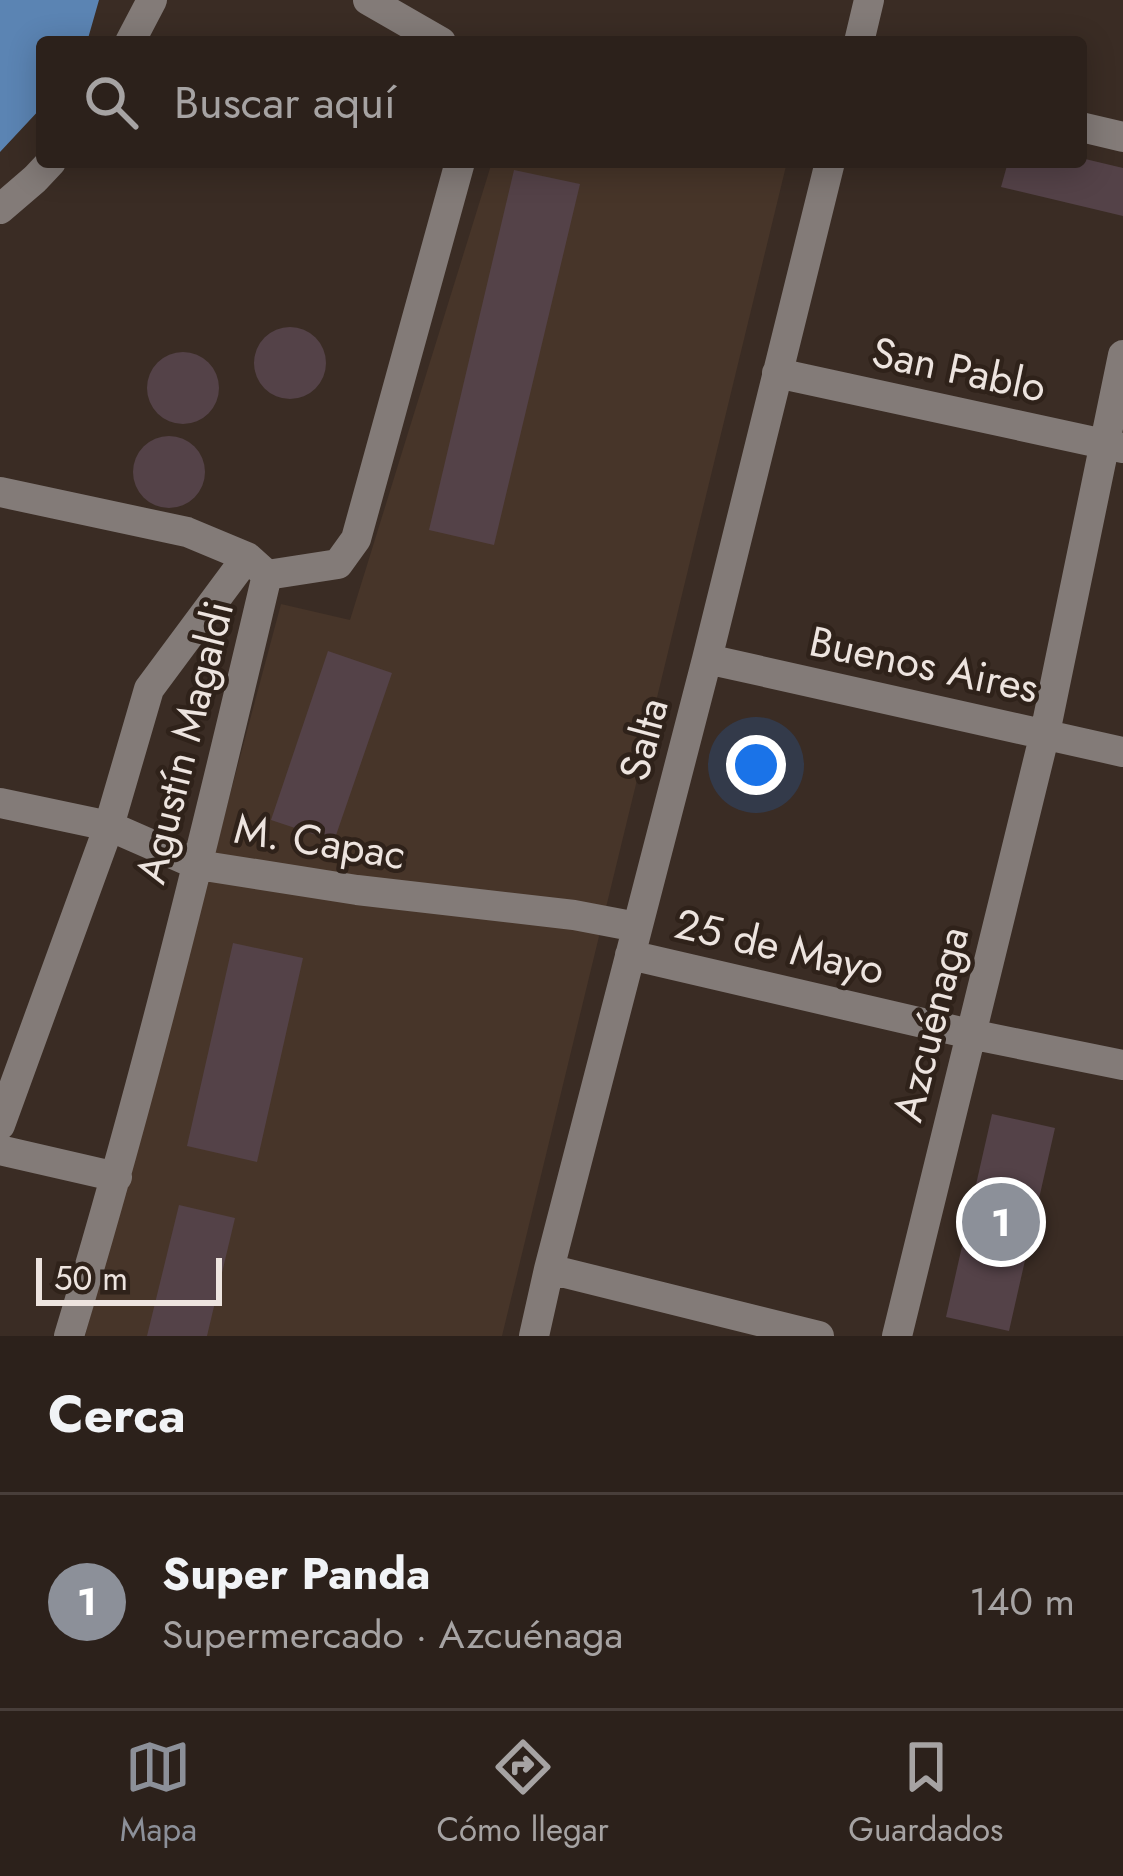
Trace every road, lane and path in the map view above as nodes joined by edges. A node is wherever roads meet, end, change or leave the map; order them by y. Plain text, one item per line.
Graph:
1 (152, 0) edge
2 (368, 0) edge
3 (869, 0) edge
4 (133, 36) edge
5 (431, 36) edge
6 (860, 36) edge
7 (1087, 128) edge
8 (1123, 137) edge
9 (45, 168) edge
10 (458, 168) edge
11 (828, 168) edge
12 (0, 209) edge
13 (1123, 355) edge
14 (777, 373) junction
15 (1113, 446) edge
16 (0, 492) edge
17 (257, 566) junction
18 (707, 659) junction
19 (1045, 733) junction
20 (1123, 752) edge
21 (0, 803) edge
22 (109, 826) junction
23 (199, 865) junction
24 (633, 941) junction
25 (970, 1034) junction
26 (1123, 1065) edge
27 (0, 1125) edge
28 (0, 1150) edge
29 (117, 1177) junction
30 (549, 1269) junction
31 (69, 1336) edge
32 (534, 1336) edge
33 (819, 1336) edge
34 (897, 1336) edge

1 - 4 street
2 - 5 street
3 - 6 street
7 - 8 street
9 - 12 street
10 - 17 street, Agustín Magaldi
11 - 14 street, Salta
13 - 15 street, Azcuénaga
14 - 15 street, San Pablo
14 - 18 street, Salta
15 - 19 street, Azcuénaga
16 - 17 street
17 - 22 street
17 - 23 street, Agustín Magaldi
18 - 19 street, Buenos Aires
18 - 24 street, Salta
19 - 20 street, Buenos Aires
19 - 25 street, Azcuénaga
21 - 22 street, M. Capac
22 - 23 street, M. Capac
22 - 27 street
23 - 24 street, M. Capac
23 - 29 street, Agustín Magaldi
24 - 25 street, 25 de Mayo
24 - 30 street, Salta
25 - 26 street, 25 de Mayo
25 - 34 street, Azcuénaga
28 - 29 street
29 - 31 street, Agustín Magaldi
30 - 32 street, Salta
30 - 33 street

